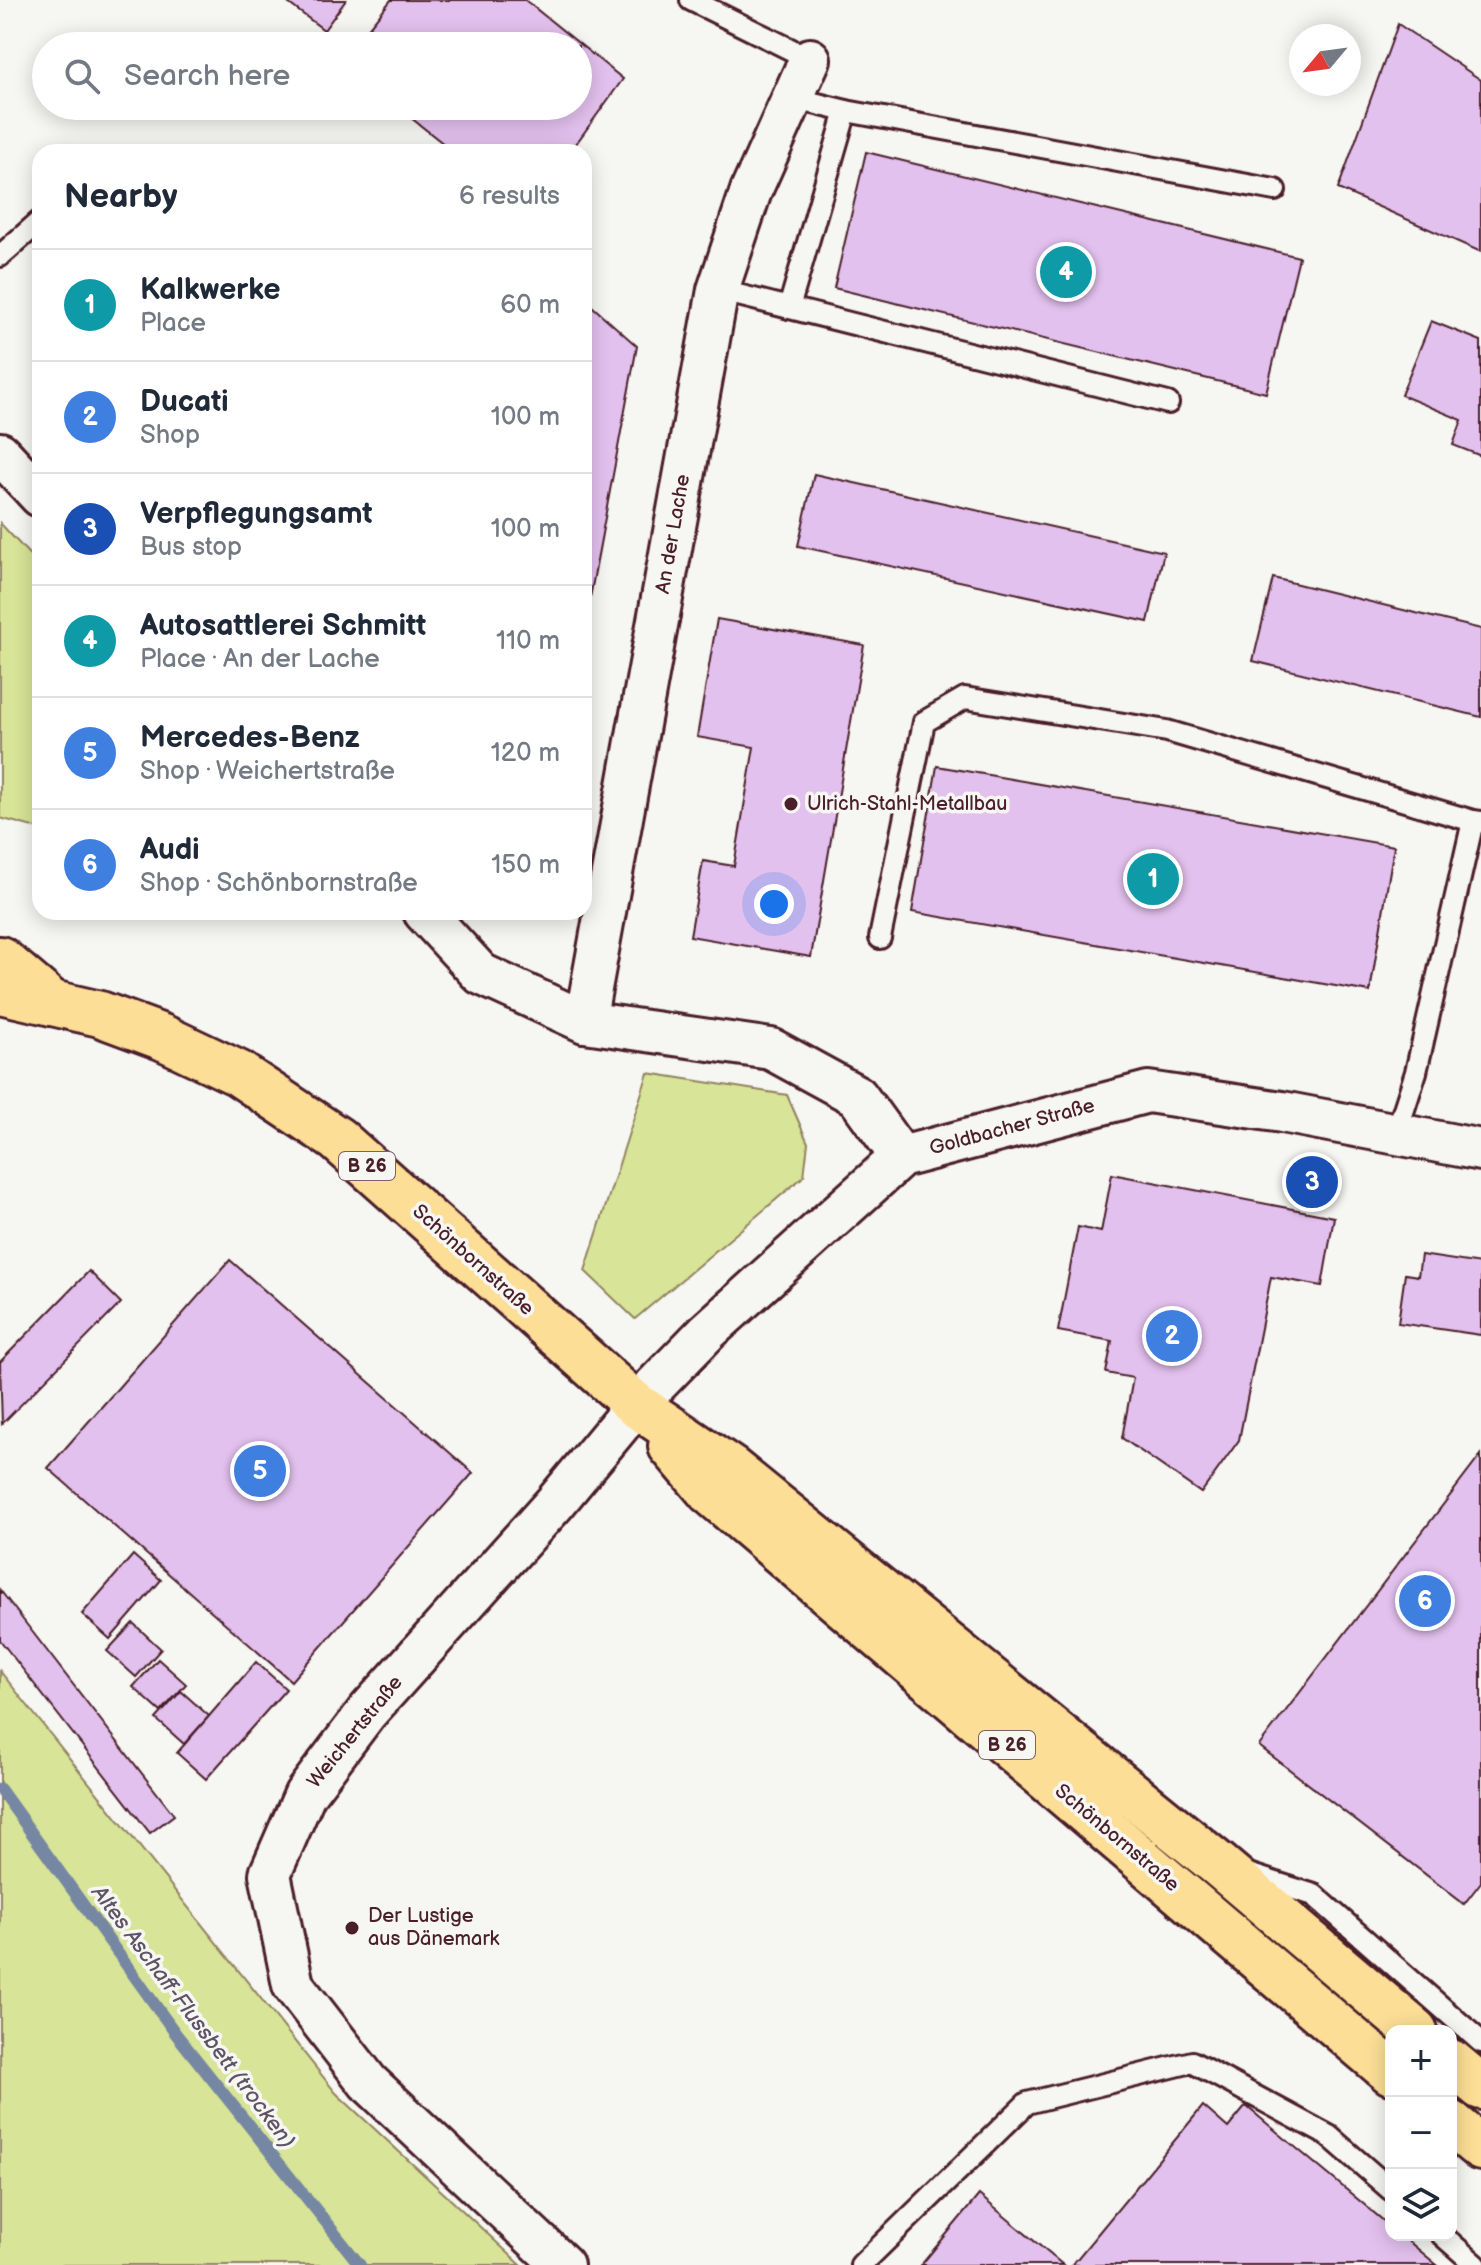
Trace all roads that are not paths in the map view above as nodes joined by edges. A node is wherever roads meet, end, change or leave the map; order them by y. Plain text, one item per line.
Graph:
1 (691, 0) edge
2 (810, 59) joint
3 (793, 98) junction
4 (846, 111) junction
5 (1275, 190) dead end
6 (32, 228) edge
7 (0, 256) edge
8 (718, 290) junction
9 (789, 308) junction
10 (1168, 403) dead end
11 (0, 453) edge
12 (32, 487) edge
13 (1477, 822) edge
14 (431, 920) edge
15 (880, 938) dead end
16 (0, 959) edge
17 (0, 991) edge
18 (52, 1003) junction
19 (585, 1022) junction
20 (1396, 1134) junction
21 (1481, 1150) edge
22 (901, 1157) junction
23 (636, 1405) junction
24 (1219, 1865) junction
25 (1408, 2025) edge
26 (1481, 2042) edge
27 (1385, 2067) edge
28 (1457, 2067) edge
29 (1481, 2087) edge
30 (1457, 2128) edge
31 (1481, 2148) edge
32 (1385, 2185) edge
33 (1449, 2241) edge
34 (563, 2265) edge
35 (861, 2265) edge
36 (1476, 2265) edge

1 - 2 lane
2 - 3 street, An der Lache
3 - 4 lane
3 - 8 street, An der Lache
4 - 5 lane
4 - 9 lane
6 - 7 lane
8 - 9 lane
8 - 19 street, An der Lache
9 - 10 lane
11 - 12 street
13 - 15 lane
13 - 20 lane
14 - 19 street
16 - 18 main road
17 - 18 main road, Schönbornstraße / B 26
18 - 23 main road, Schönbornstraße / B 26
19 - 22 street
20 - 21 street, Goldbacher Straße
20 - 22 street, Goldbacher Straße
22 - 23 street, Goldbacher Straße
23 - 24 main road, Schönbornstraße / B 26
23 - 27 main road, Schönbornstraße / B 26
23 - 34 street, Weichertstraße
24 - 25 main road, Schönbornstraße / B 26
24 - 26 lane
28 - 29 main road
30 - 31 main road
32 - 35 lane
33 - 36 lane

